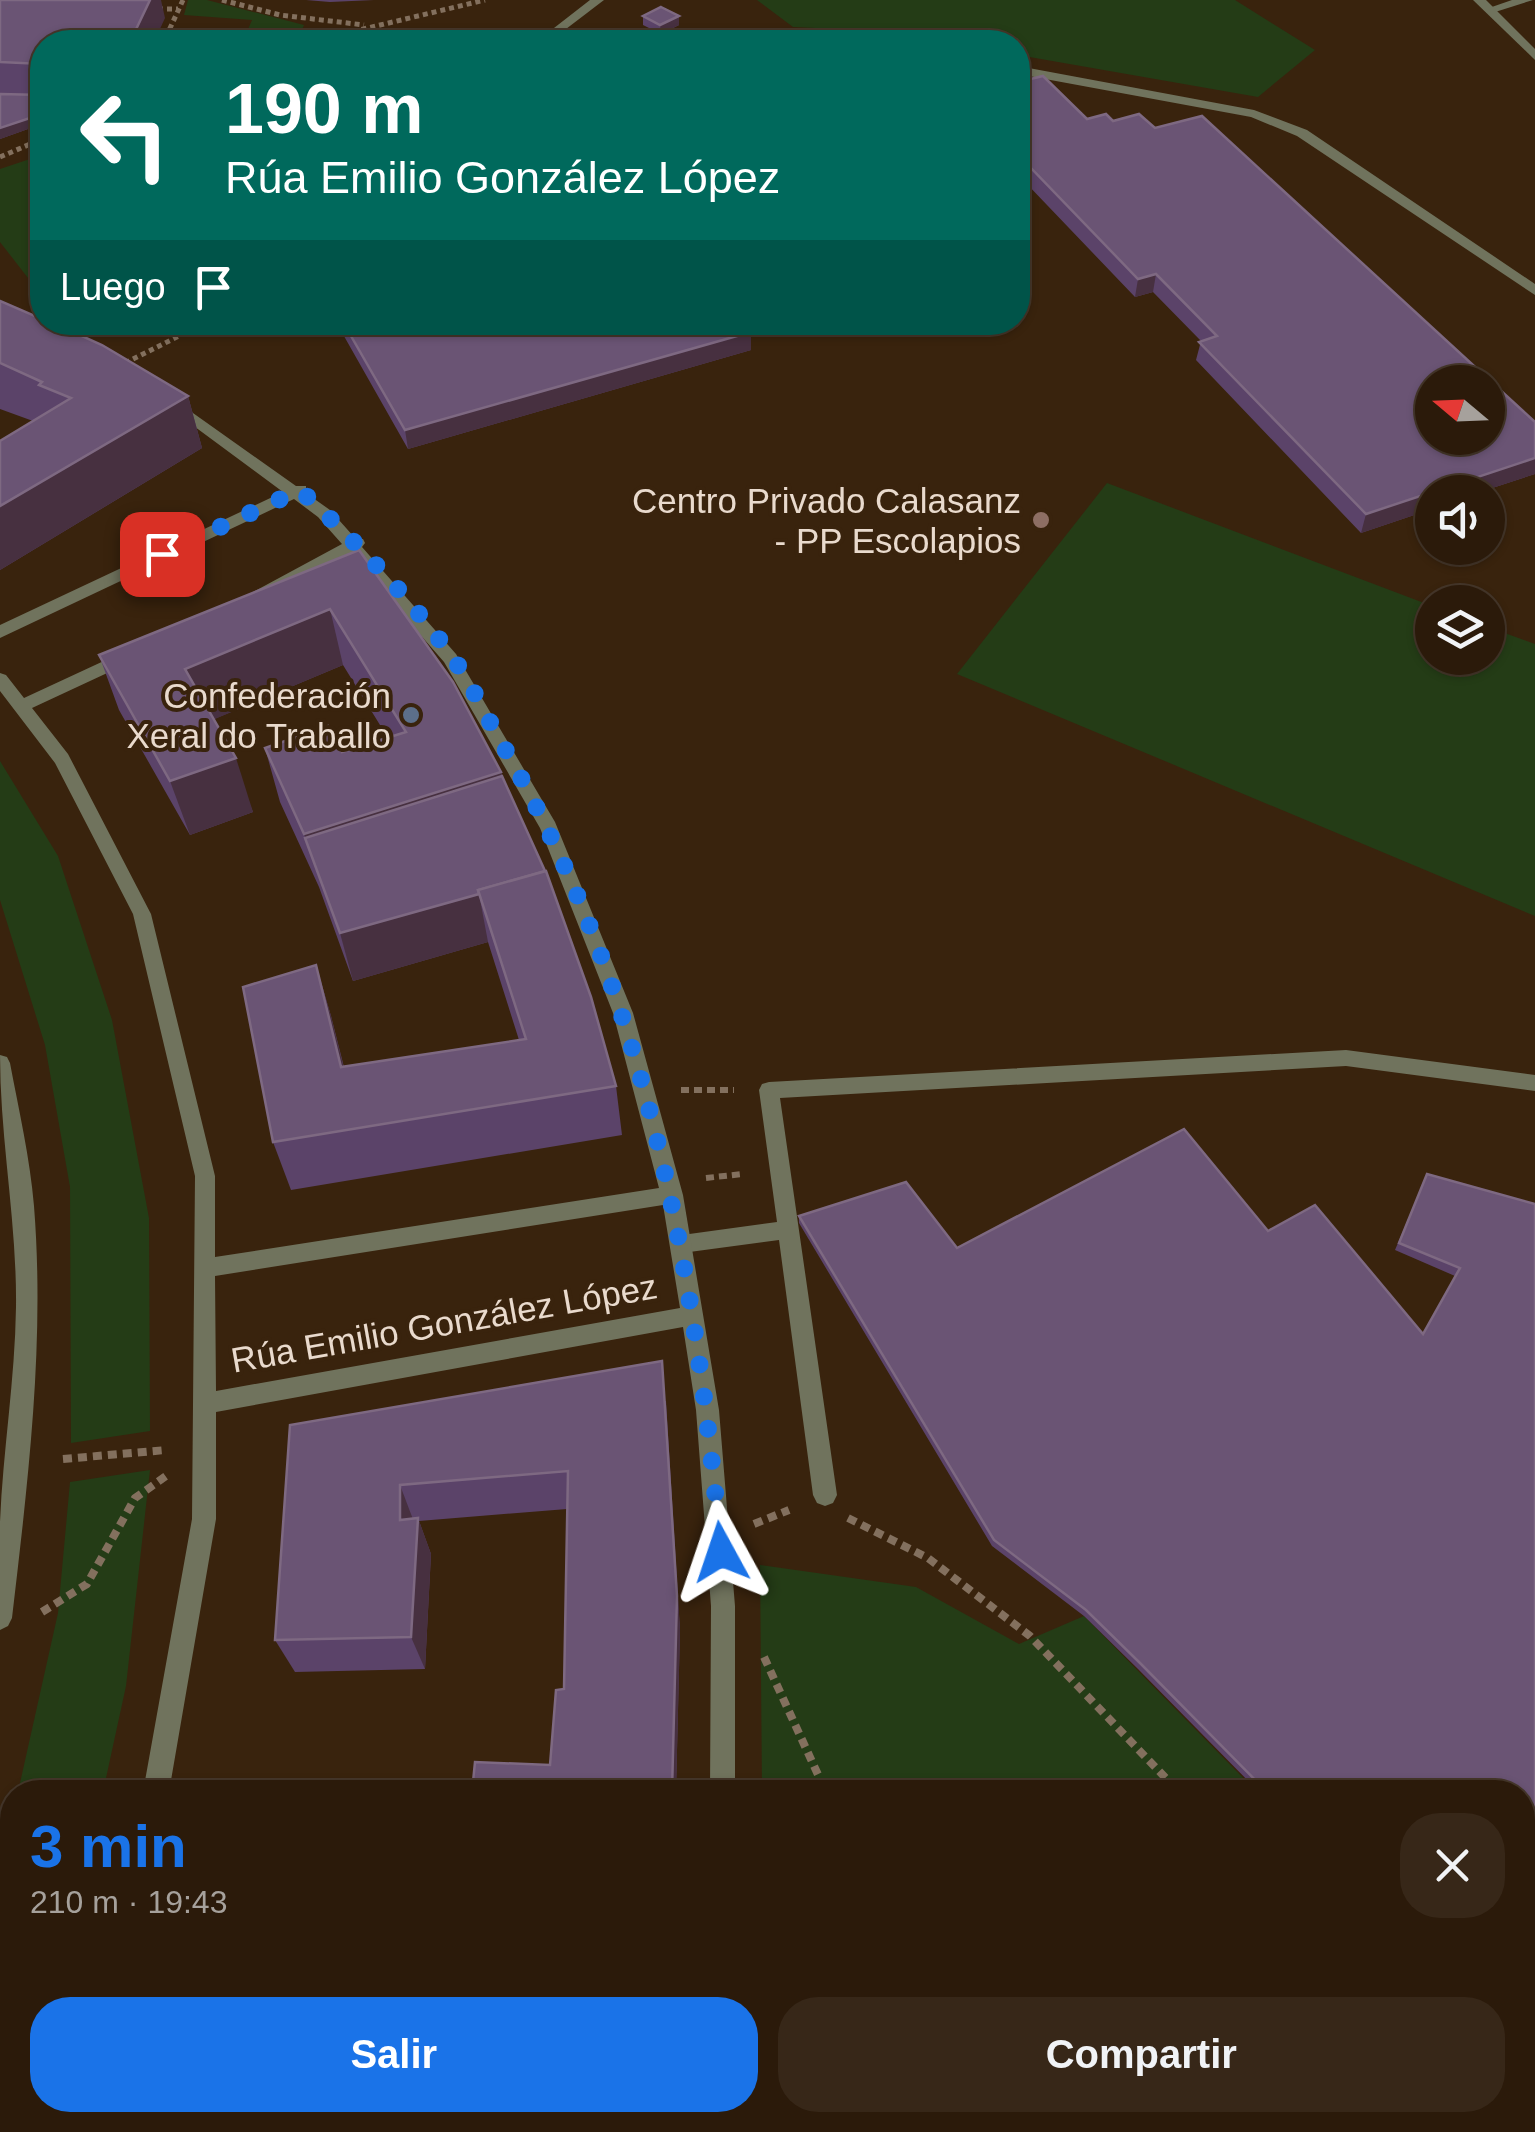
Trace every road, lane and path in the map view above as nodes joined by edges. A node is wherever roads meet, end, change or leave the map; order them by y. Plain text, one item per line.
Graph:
1 (182, 0) edge
2 (222, 0) edge
3 (485, 0) edge
4 (598, 0) edge
5 (1479, 0) edge
6 (1527, 0) edge
7 (142, 8) edge
8 (178, 9) junction
9 (1492, 9) junction
10 (370, 26) junction
11 (169, 30) edge
12 (355, 30) edge
13 (558, 30) edge
14 (1535, 56) edge
15 (1030, 72) edge
16 (1048, 75) junction
17 (1030, 80) edge
18 (30, 144) edge
19 (0, 157) edge
20 (1535, 291) edge
21 (182, 335) edge
22 (126, 363) edge
23 (144, 387) edge
24 (300, 490) junction
25 (357, 543) junction
26 (242, 601) edge
27 (0, 632) edge
28 (140, 651) edge
29 (0, 679) edge
30 (22, 706) junction
31 (0, 1063) edge
32 (1535, 1083) edge
33 (769, 1090) junction
34 (645, 1091) junction
35 (780, 1170) junction
36 (671, 1188) junction
37 (788, 1230) junction
38 (682, 1244) junction
39 (208, 1268) junction
40 (694, 1315) junction
41 (206, 1403) junction
42 (172, 1450) dead end
43 (63, 1458) dead end
44 (172, 1471) dead end
45 (825, 1495) junction
46 (719, 1527) junction
47 (42, 1612) dead end
48 (0, 1618) edge
49 (761, 1650) dead end
50 (158, 1780) edge
51 (723, 1780) edge
52 (821, 1780) edge
53 (1168, 1780) edge

1 - 8 path
2 - 10 path
3 - 10 path
4 - 13 street
5 - 9 street
6 - 9 street
7 - 8 path
8 - 11 path
9 - 14 street
10 - 12 path
15 - 16 street
16 - 17 street
16 - 20 street
18 - 19 path
21 - 22 path
23 - 24 street
24 - 25 street
24 - 27 street
25 - 26 street
25 - 34 street
28 - 30 street
29 - 30 street, Rúa Emilio González López
30 - 39 street, Rúa Emilio González López
31 - 48 street
32 - 33 street
33 - 34 path
33 - 35 street
34 - 36 street
35 - 36 path
35 - 37 street
36 - 38 street
36 - 39 street
37 - 38 street
37 - 45 street
38 - 40 street
39 - 41 street, Rúa Emilio González López
40 - 41 street, Rúa Emilio González López
40 - 46 street
41 - 50 street, Rúa Emilio González López
42 - 43 path
44 - 47 path
45 - 46 path
45 - 53 path
46 - 51 street
49 - 52 path

